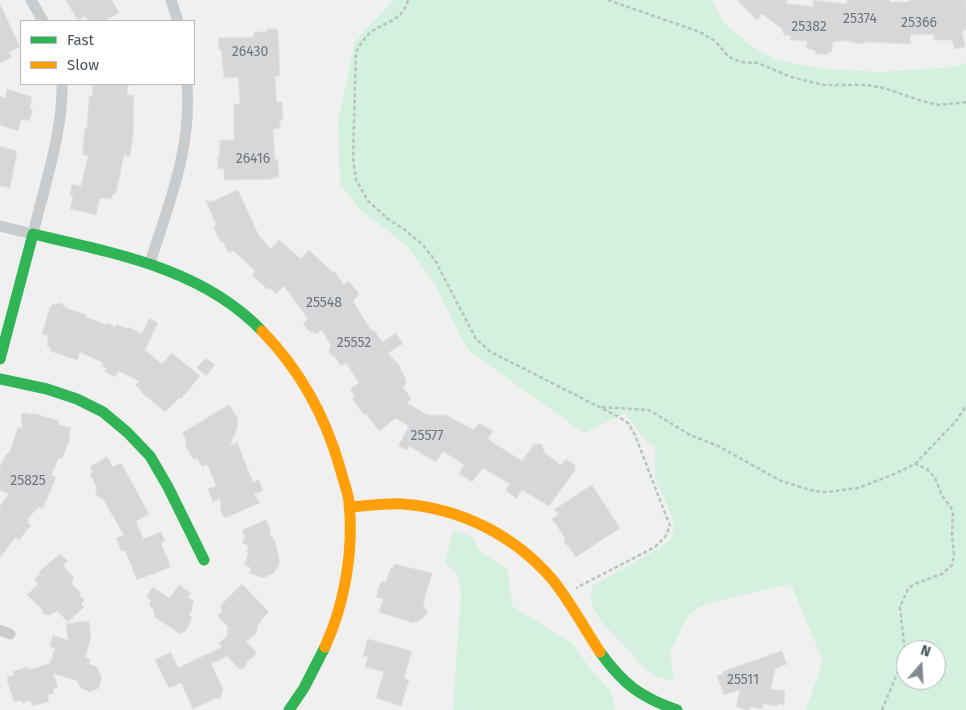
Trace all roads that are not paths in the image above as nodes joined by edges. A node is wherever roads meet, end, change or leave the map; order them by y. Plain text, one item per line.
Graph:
1 (32, 0) edge
2 (171, 0) edge
3 (42, 20) edge
4 (178, 20) edge
5 (62, 85) edge
6 (187, 85) edge
7 (0, 226) edge
8 (33, 234) junction
9 (150, 263) junction
10 (0, 359) edge
11 (0, 379) edge
12 (349, 506) junction
13 (204, 560) dead end
14 (290, 710) edge
15 (677, 710) edge

1 - 3 street
2 - 4 street
5 - 8 street
6 - 9 street
7 - 8 street
8 - 9 street
8 - 10 street
9 - 12 street
11 - 13 street
12 - 14 street
12 - 15 street

